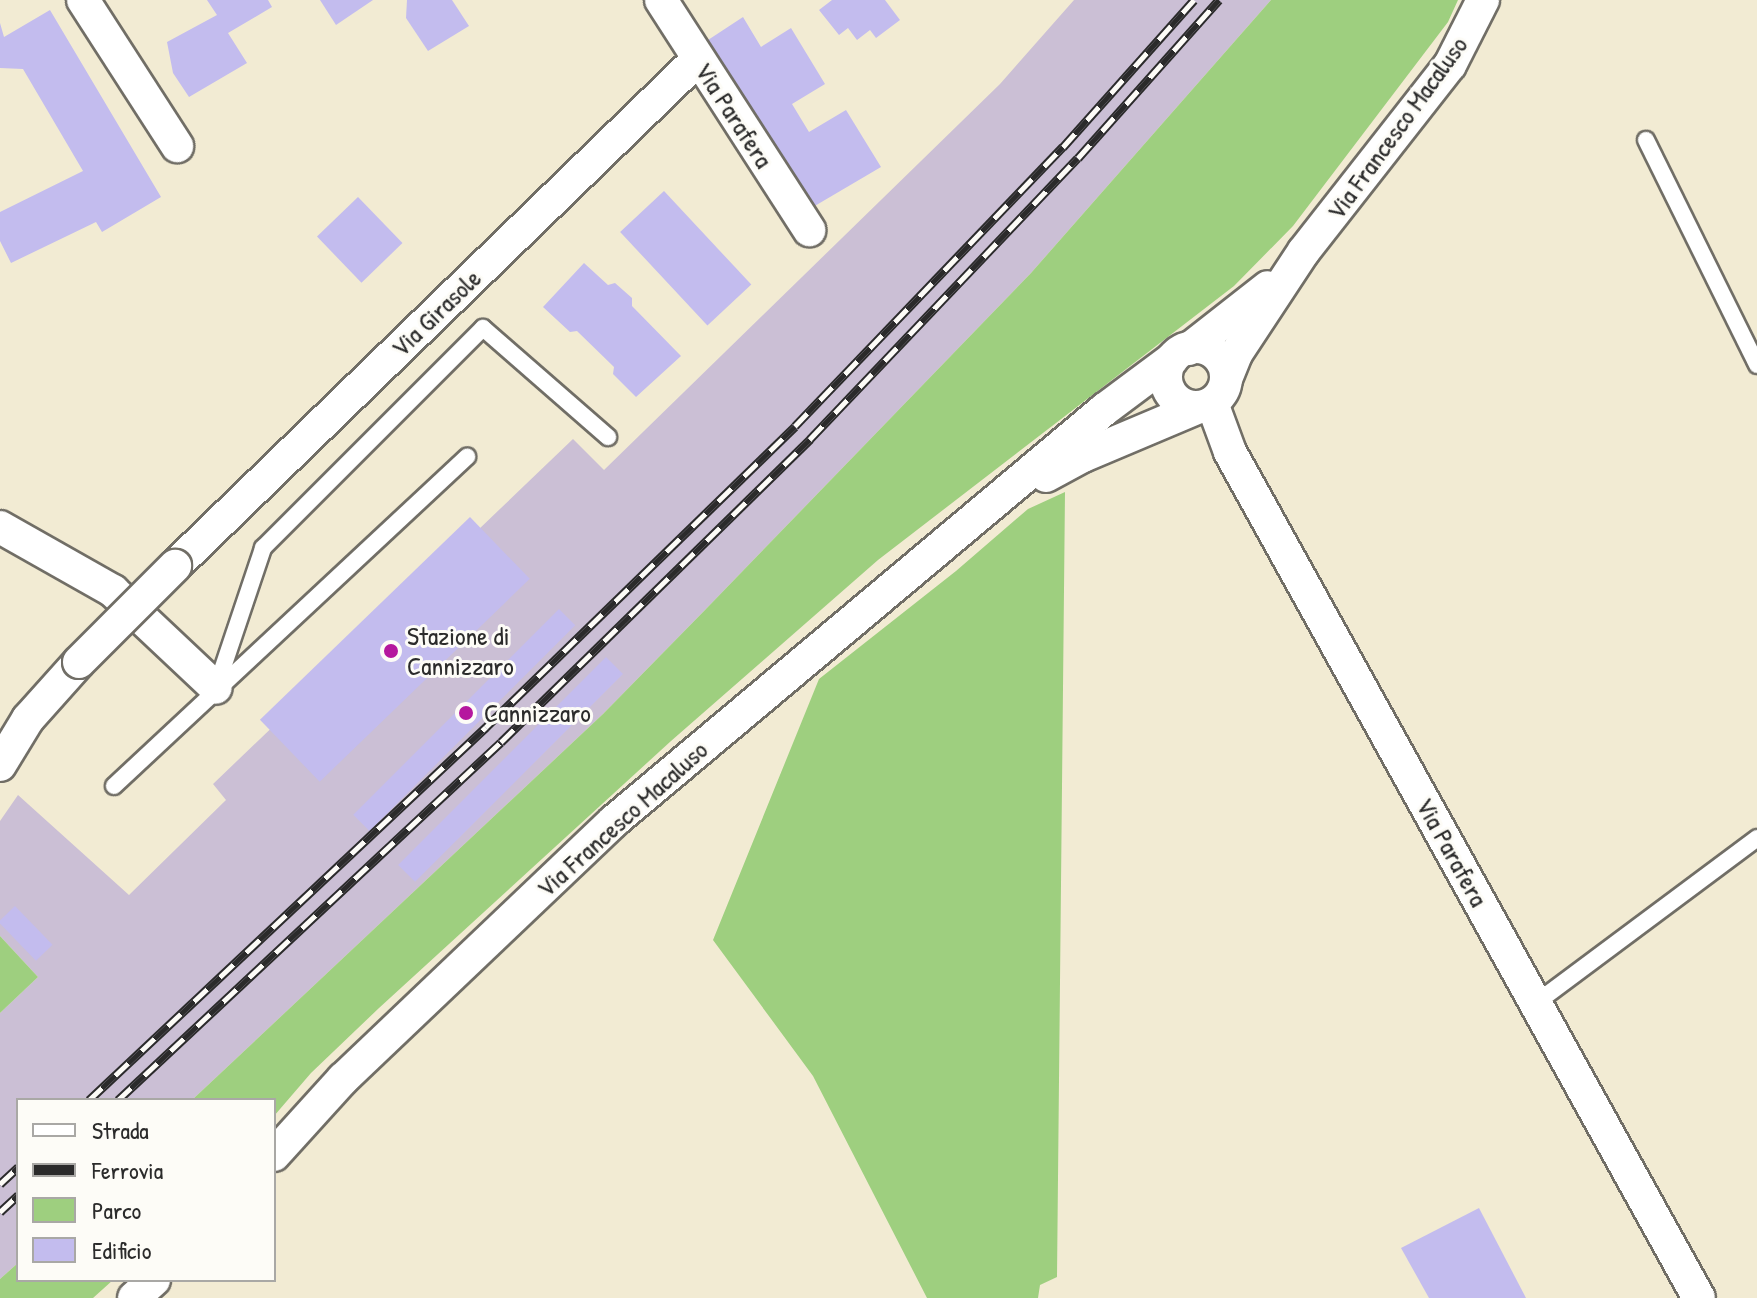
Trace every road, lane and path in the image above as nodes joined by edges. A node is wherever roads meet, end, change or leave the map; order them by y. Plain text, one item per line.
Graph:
1 (83, 0) edge
2 (661, 0) edge
3 (1483, 0) edge
4 (697, 60) junction
5 (1646, 140) dead end
6 (177, 146) dead end
7 (809, 230) dead end
8 (1304, 251) junction
9 (1181, 354) junction
10 (1757, 365) edge
11 (1212, 396) junction
12 (608, 437) dead end
13 (467, 457) dead end
14 (990, 506) junction
15 (0, 527) edge
16 (216, 688) junction
17 (0, 765) edge
18 (114, 786) dead end
19 (1757, 838) edge
20 (1536, 1003) junction
21 (276, 1153) edge
22 (152, 1282) edge
23 (134, 1298) edge
24 (1699, 1298) edge

1 - 6 street
2 - 4 street, Via Parafera
3 - 8 street, Via Francesco Macaluso
4 - 7 street, Via Parafera
4 - 17 street, Via Girasole, bridge
5 - 10 lane
8 - 9 street
8 - 11 street
9 - 11 street
9 - 11 street
9 - 14 street
11 - 14 street
11 - 20 street, Via Parafera
12 - 16 lane
13 - 16 lane
14 - 21 street, Via Francesco Macaluso
15 - 16 street
16 - 18 lane
19 - 20 lane
20 - 24 street, Via Parafera
22 - 23 street

